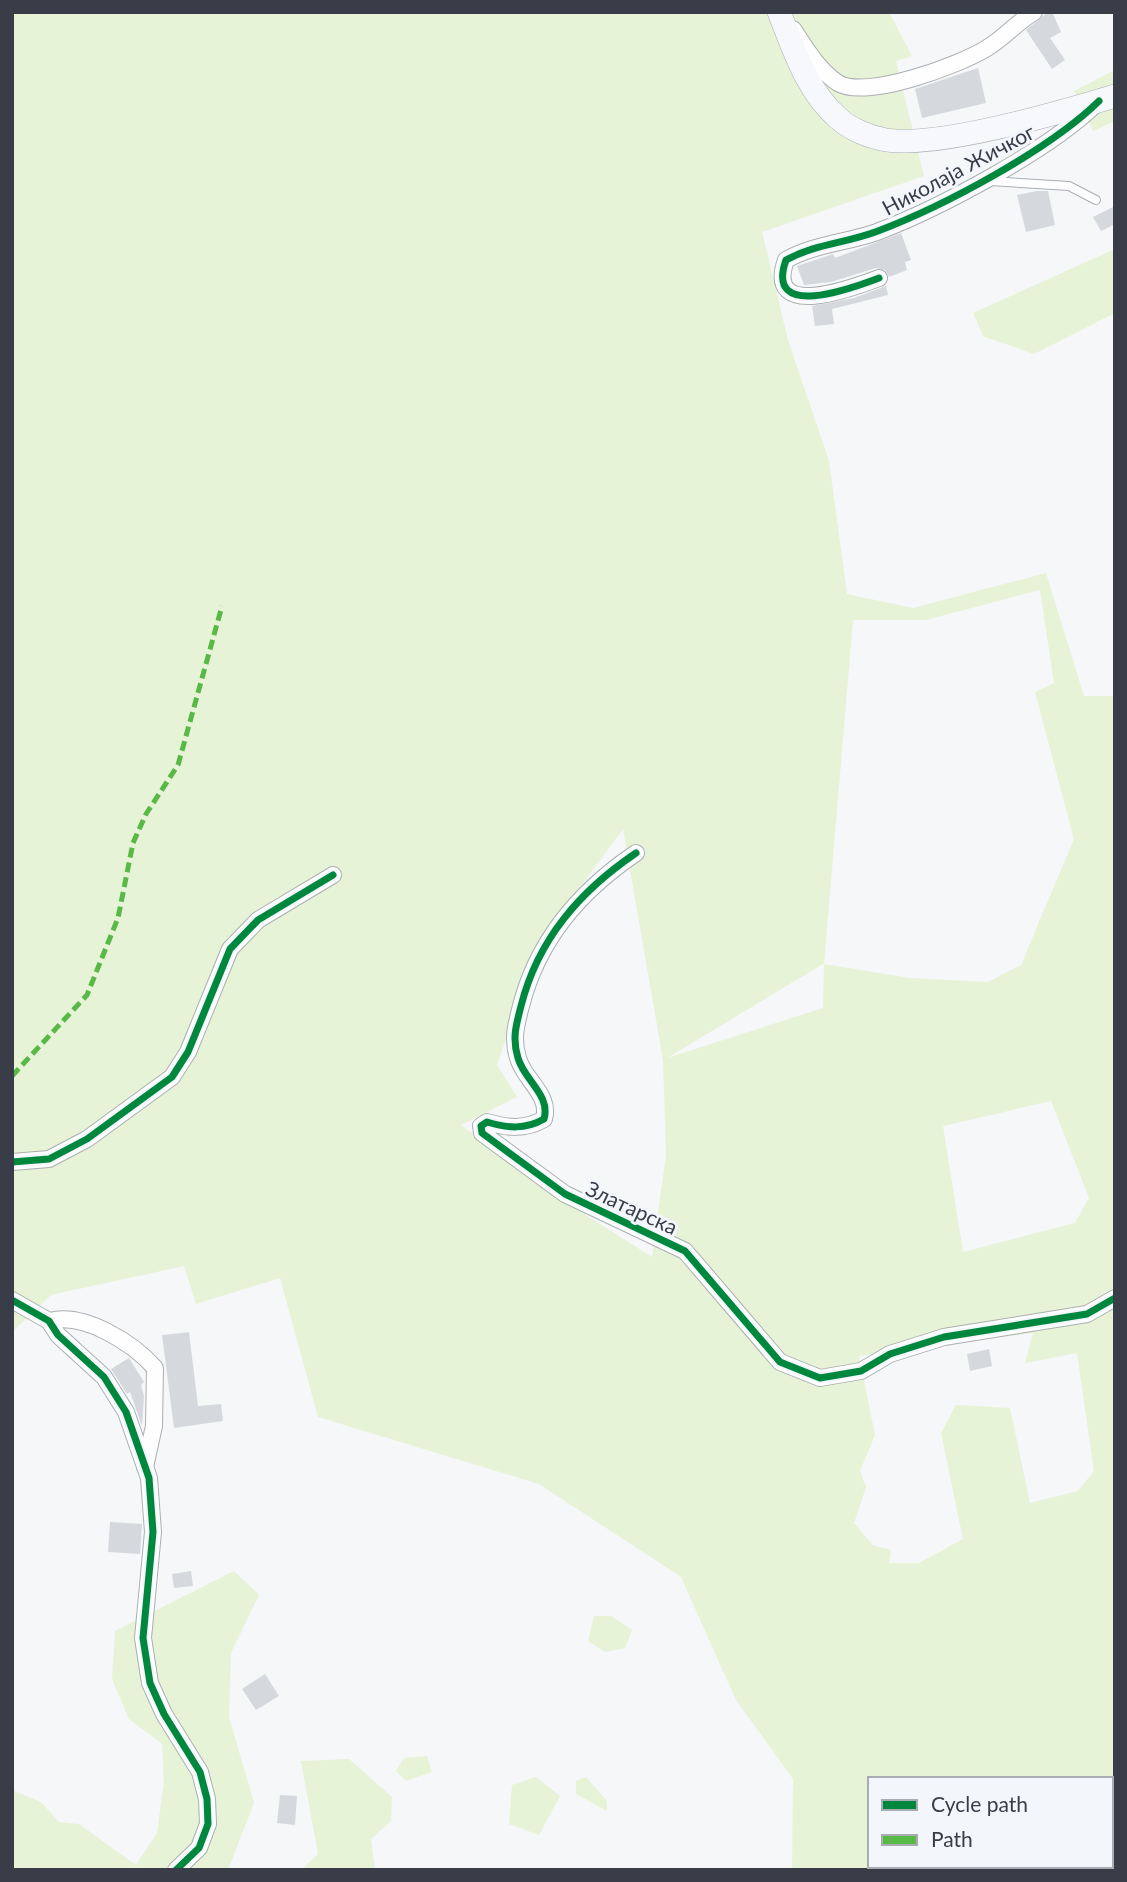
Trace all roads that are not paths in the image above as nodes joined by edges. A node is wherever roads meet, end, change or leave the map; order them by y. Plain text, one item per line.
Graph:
1 (781, 12) edge
2 (1034, 12) edge
3 (1107, 98) edge
4 (980, 181) junction
5 (1096, 200) dead end
6 (879, 278) dead end
7 (636, 853) dead end
8 (333, 875) dead end
9 (12, 1162) edge
10 (1115, 1298) edge
11 (12, 1300) edge
12 (50, 1321) junction
13 (145, 1467) junction
14 (176, 1870) edge

1 - 2 street, Николаја Жичког
1 - 3 street, Николаја Жичког
3 - 4 street, Николаја Жичког
4 - 5 lane, Николаја Жичког
4 - 6 street, Николаја Жичког
7 - 10 street, Златарска
8 - 9 street
11 - 12 street
12 - 13 street
12 - 13 street
13 - 14 street

